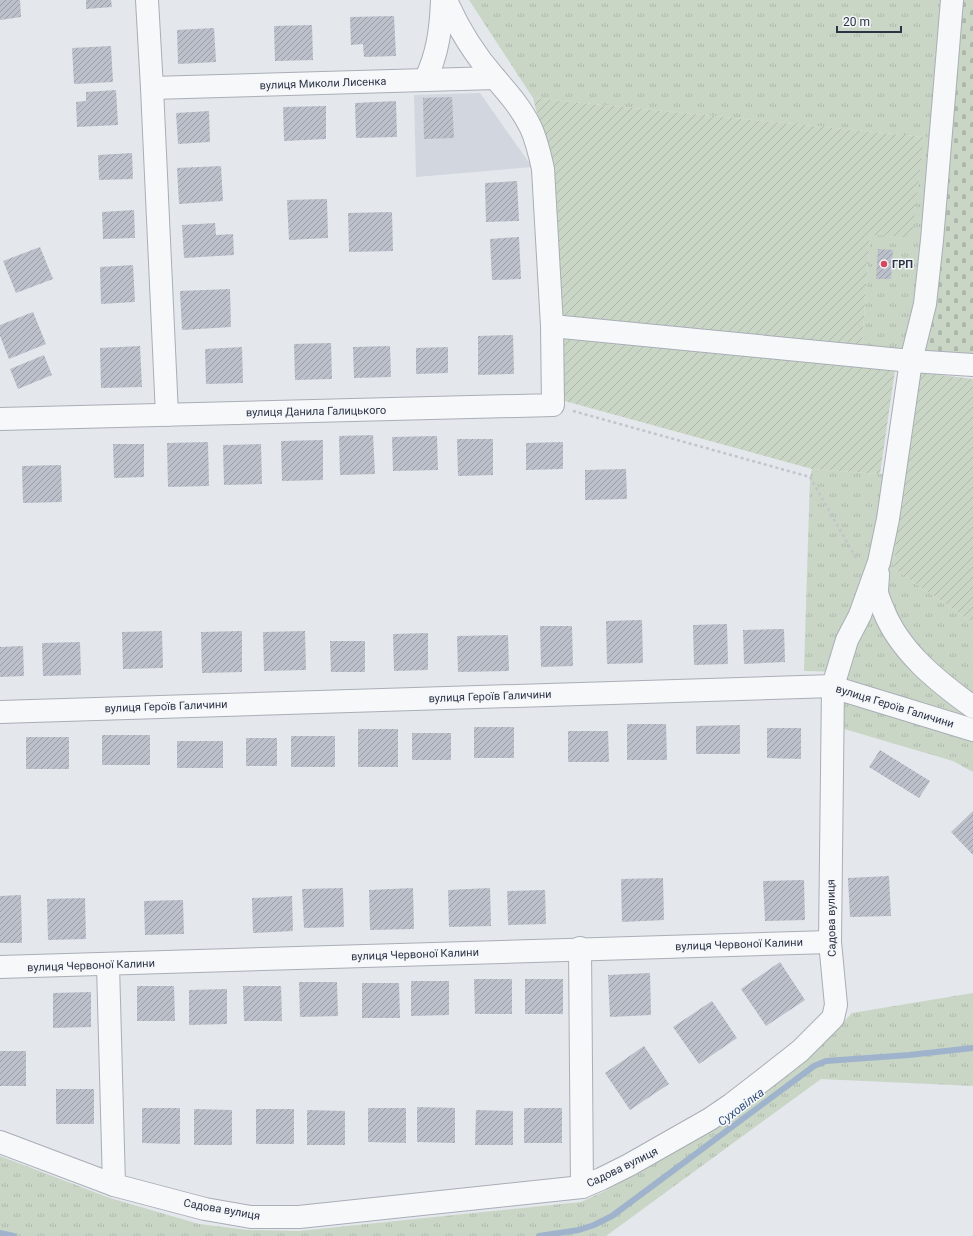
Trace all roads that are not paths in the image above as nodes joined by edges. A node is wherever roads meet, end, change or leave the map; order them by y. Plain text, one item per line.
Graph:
1 (147, 0) edge
2 (442, 0) edge
3 (446, 0) edge
4 (952, 0) edge
5 (495, 78) junction
6 (426, 80) junction
7 (152, 88) junction
8 (552, 326) junction
9 (911, 361) junction
10 (973, 365) edge
11 (167, 415) junction
12 (0, 419) edge
13 (879, 562) junction
14 (833, 686) junction
15 (973, 707) edge
16 (0, 712) edge
17 (973, 730) edge
18 (830, 942) junction
19 (580, 948) junction
20 (108, 965) junction
21 (0, 967) edge
22 (0, 1142) edge
23 (114, 1184) junction
24 (582, 1187) junction

1 - 7 street
2 - 6 street
3 - 5 street
4 - 9 street
5 - 6 street, вулиця Миколи Лисенка
5 - 8 street
6 - 7 street, вулиця Миколи Лисенка
7 - 11 street
8 - 9 street
8 - 11 street, вулиця Данила Галицького
9 - 10 street
9 - 13 street
11 - 12 street, вулиця Данила Галицького
13 - 14 street, Садова вулиця
13 - 15 street
14 - 16 street, вулиця Героїв Галичини
14 - 17 street, вулиця Героїв Галичини
14 - 18 street, Садова вулиця
18 - 19 street, вулиця Червоної Калини
18 - 24 street, Садова вулиця
19 - 20 street, вулиця Червоної Калини
19 - 24 street
20 - 21 street, вулиця Червоної Калини
20 - 23 street
22 - 23 street, Садова вулиця
23 - 24 street, Садова вулиця

